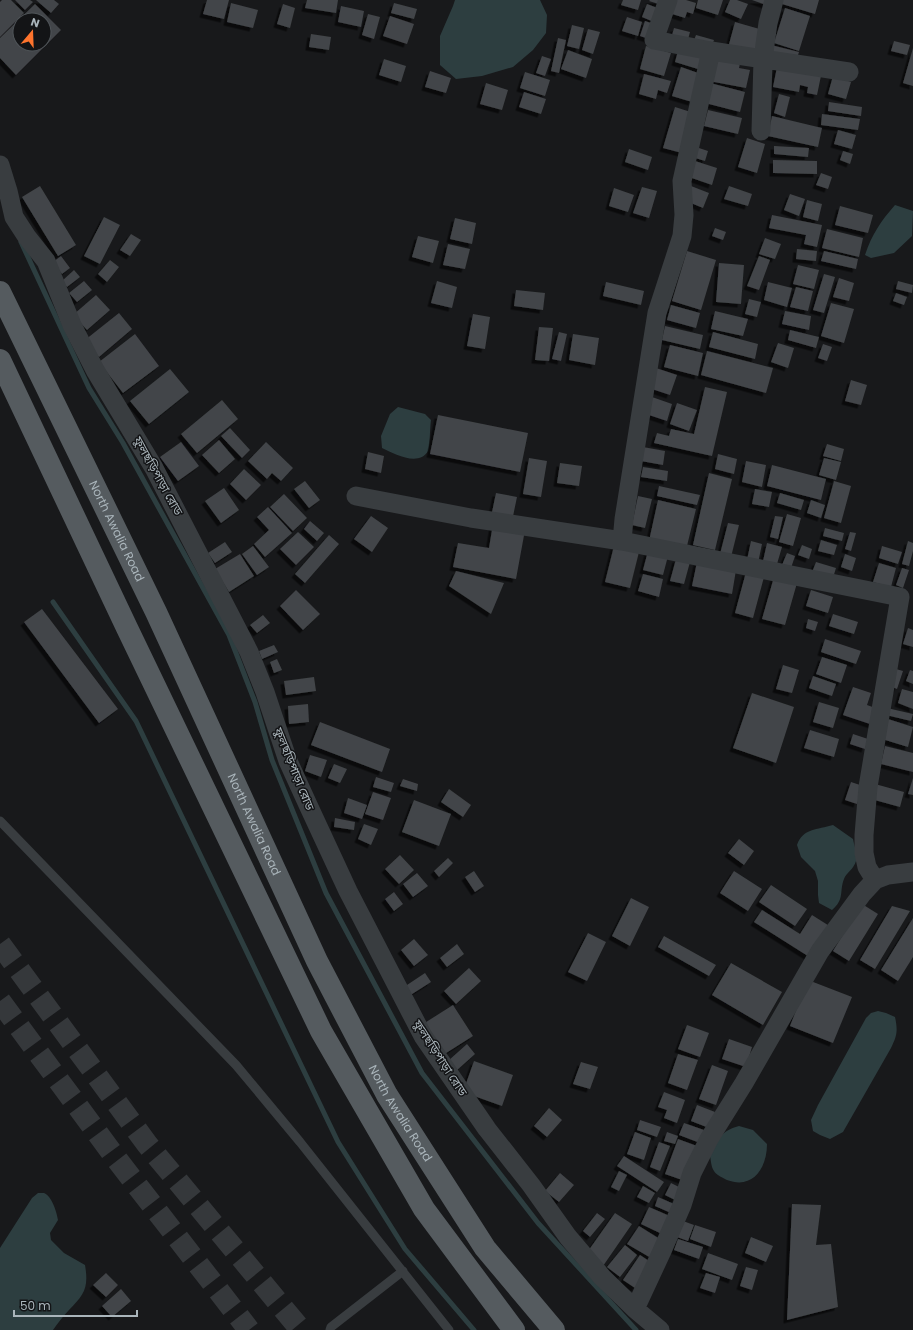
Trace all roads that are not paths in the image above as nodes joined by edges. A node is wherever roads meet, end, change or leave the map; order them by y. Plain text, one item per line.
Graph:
1 (668, 0) edge
2 (774, 0) edge
3 (711, 51) junction
4 (763, 59) junction
5 (850, 72) dead end
6 (761, 131) dead end
7 (0, 165) edge
8 (0, 292) edge
9 (0, 360) edge
10 (356, 496) dead end
11 (119, 537) junction
12 (622, 541) junction
13 (90, 551) junction
14 (153, 606) junction
15 (123, 621) junction
16 (0, 821) edge
17 (913, 872) edge
18 (875, 880) junction
19 (403, 1271) junction
20 (635, 1309) junction
21 (445, 1328) edge
22 (330, 1330) edge
23 (514, 1330) edge
24 (554, 1330) edge
25 (660, 1330) edge

1 - 3 street
2 - 4 street
3 - 4 street
3 - 12 street
4 - 5 street
4 - 6 street
7 - 20 street, ফুলছড়িপাড়া রোড
8 - 11 main road, North Awalia Road
9 - 13 main road
10 - 12 street
11 - 13 main road
11 - 14 main road, North Awalia Road
12 - 18 street
13 - 15 main road
14 - 15 main road
14 - 24 main road, North Awalia Road
15 - 23 main road
16 - 19 lane
17 - 18 street
18 - 20 street
19 - 21 lane
19 - 22 lane
20 - 25 street, ফুলছড়িপাড়া রোড

